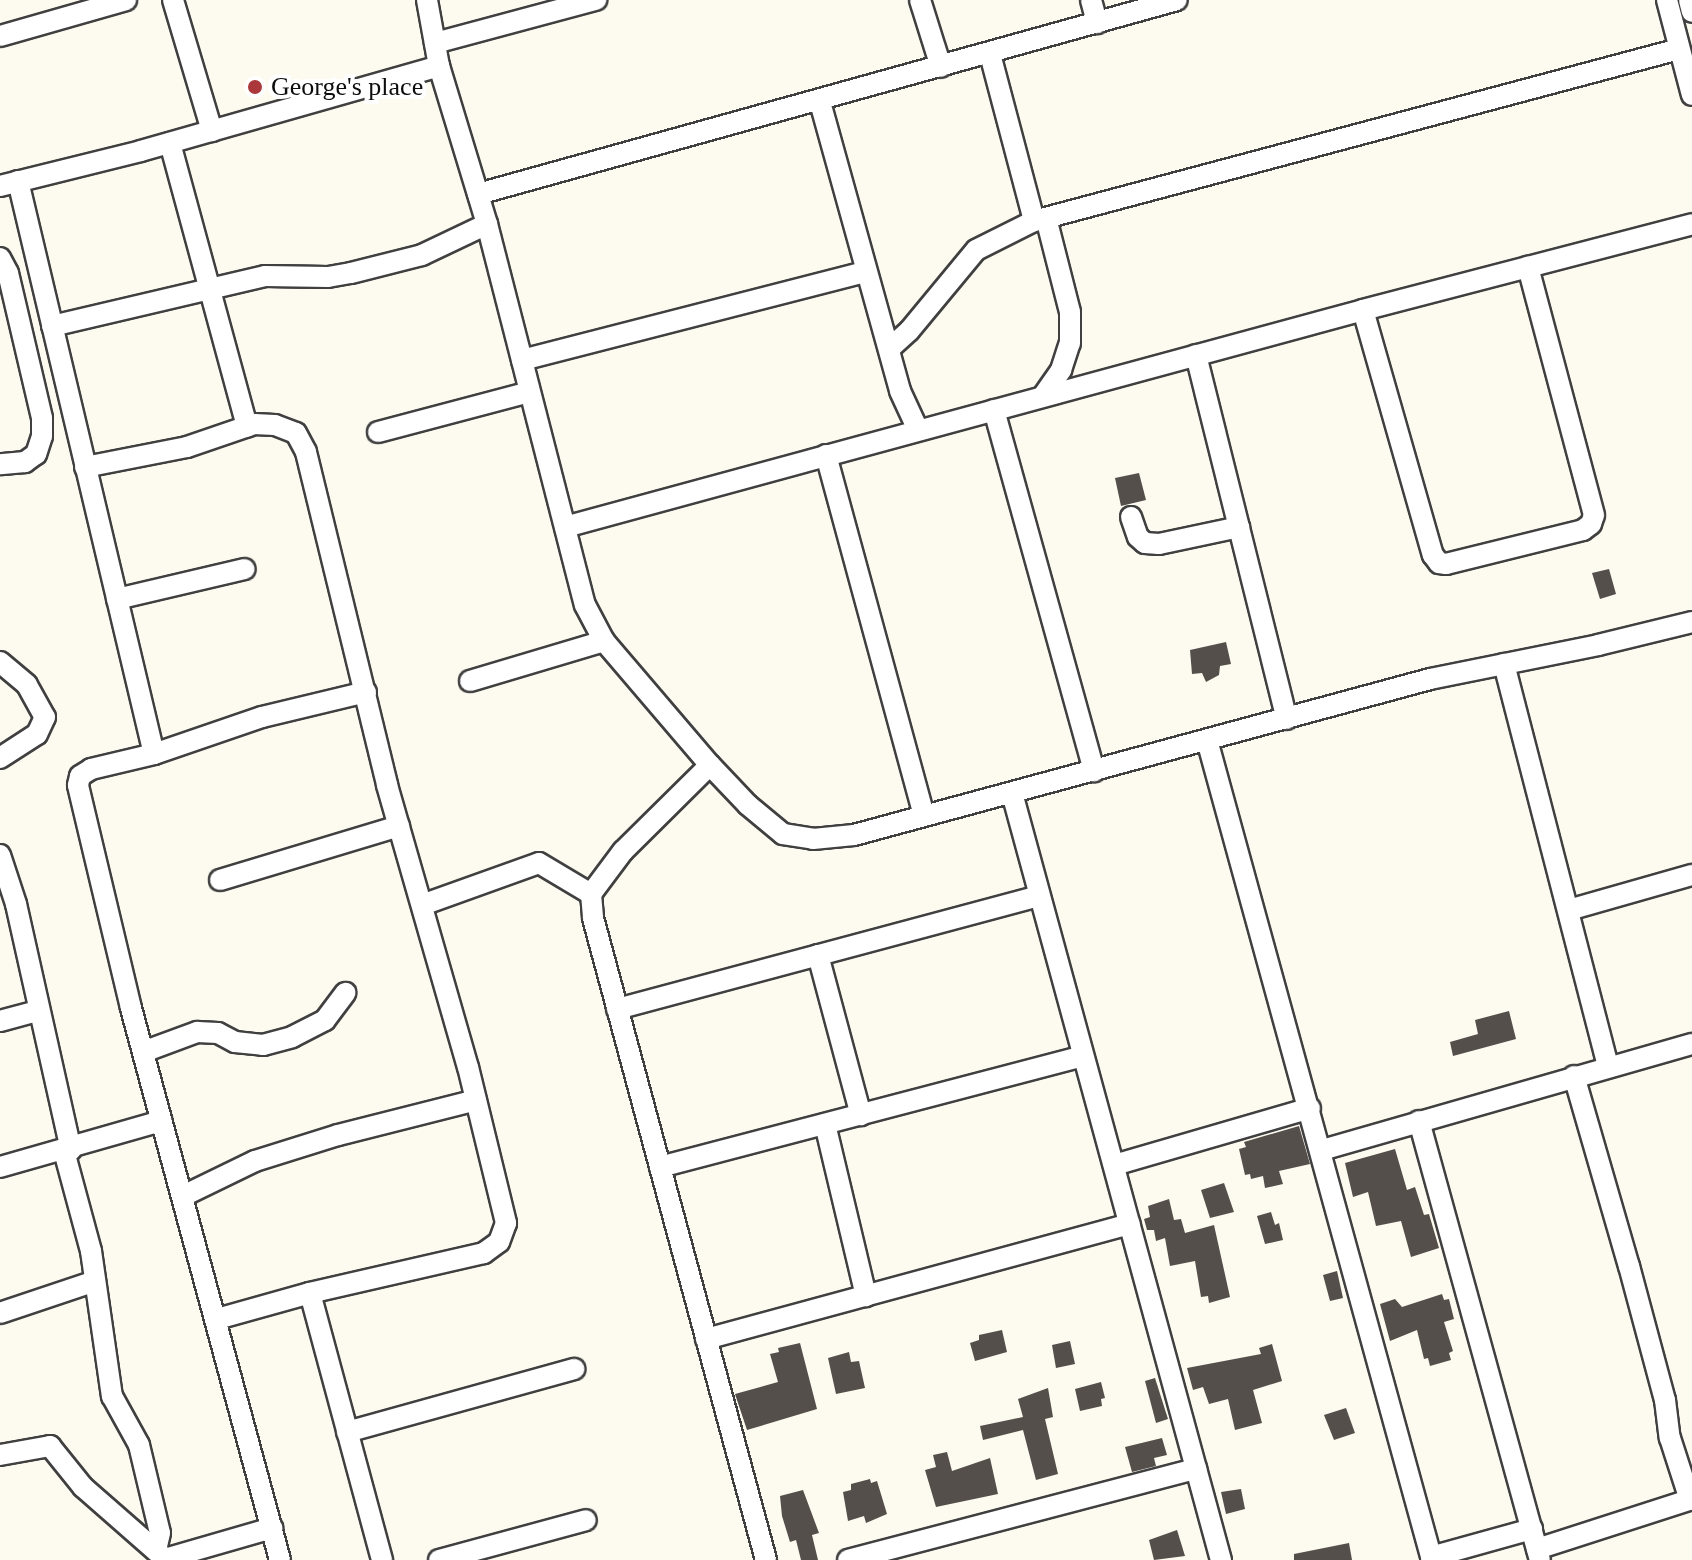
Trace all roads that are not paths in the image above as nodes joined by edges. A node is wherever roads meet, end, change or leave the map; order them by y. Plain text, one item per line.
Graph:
1 (126, 0) edge
2 (173, 0) edge
3 (427, 0) edge
4 (596, 0) edge
5 (920, 0) edge
6 (1091, 0) edge
7 (1177, 0) edge
8 (1667, 0) edge
9 (1689, 0) edge
10 (562, 4) edge
11 (1692, 12) edge
12 (1097, 23) junction
13 (0, 36) edge
14 (435, 43) junction
15 (1679, 49) junction
16 (990, 54) junction
17 (439, 66) junction
18 (941, 67) junction
19 (1692, 95) edge
20 (820, 102) junction
21 (212, 131) junction
22 (170, 143) junction
23 (9, 183) edge
24 (478, 194) junction
25 (1040, 219) junction
26 (487, 224) junction
27 (1692, 224) edge
28 (37, 263) junction
29 (1528, 267) junction
30 (3, 269) edge
31 (865, 272) junction
32 (208, 291) junction
33 (1363, 310) junction
34 (52, 326) junction
35 (889, 349) junction
36 (1196, 355) junction
37 (522, 360) junction
38 (529, 392) junction
39 (1043, 396) junction
40 (994, 410) junction
41 (247, 427) junction
42 (918, 430) junction
43 (378, 432) dead end
44 (826, 455) junction
45 (0, 464) edge
46 (85, 467) junction
47 (1131, 517) dead end
48 (565, 527) junction
49 (1239, 527) junction
50 (245, 569) dead end
51 (117, 599) junction
52 (1692, 622) edge
53 (604, 641) junction
54 (0, 662) edge
55 (1504, 664) junction
56 (470, 681) dead end
57 (366, 692) junction
58 (1287, 719) junction
59 (1207, 740) junction
60 (154, 754) junction
61 (0, 758) edge
62 (710, 765) junction
63 (1094, 771) junction
64 (1012, 793) junction
65 (924, 816) junction
66 (399, 826) junction
67 (0, 855) edge
68 (1692, 875) edge
69 (220, 880) dead end
70 (591, 894) junction
71 (1038, 896) junction
72 (8, 902) edge
73 (422, 905) junction
74 (1569, 910) junction
75 (818, 955) junction
76 (345, 993) dead end
77 (617, 1009) junction
78 (37, 1011) junction
79 (0, 1021) edge
80 (1692, 1044) edge
81 (143, 1052) junction
82 (1083, 1056) junction
83 (1608, 1066) junction
84 (1574, 1076) junction
85 (476, 1100) junction
86 (1310, 1108) junction
87 (861, 1115) junction
88 (162, 1121) junction
89 (1419, 1121) junction
90 (825, 1124) junction
91 (68, 1150) junction
92 (1322, 1150) junction
93 (1114, 1165) junction
94 (0, 1167) edge
95 (660, 1167) junction
96 (183, 1196) junction
97 (1130, 1224) junction
98 (95, 1281) junction
99 (310, 1293) junction
100 (866, 1296) junction
101 (0, 1313) edge
102 (217, 1319) junction
103 (706, 1339) junction
104 (574, 1369) dead end
105 (347, 1432) junction
106 (0, 1455) edge
107 (1196, 1469) junction
108 (1691, 1500) edge
109 (586, 1520) dead end
110 (272, 1528) junction
111 (1536, 1546) edge
112 (161, 1557) edge
113 (1432, 1558) edge
114 (280, 1560) edge
115 (382, 1560) edge
116 (439, 1560) edge
117 (766, 1560) edge
118 (848, 1560) edge
119 (1221, 1560) edge

1 - 13 street
2 - 21 street
3 - 14 street
4 - 10 street
5 - 18 street
6 - 12 street
7 - 12 street
8 - 15 street
9 - 11 street
10 - 14 street
12 - 16 street
14 - 17 street
15 - 19 street
15 - 25 street
16 - 18 street
16 - 25 street
17 - 21 street
17 - 24 street
18 - 20 street
20 - 24 street
20 - 31 street
21 - 22 street
22 - 23 street
22 - 32 street
23 - 28 street
24 - 26 street
25 - 35 street
25 - 39 street
26 - 32 street
26 - 37 street
27 - 29 street
28 - 30 street
28 - 34 street
29 - 33 street
29 - 33 street
30 - 45 street
31 - 35 street
31 - 37 street
32 - 34 street
32 - 41 street
33 - 36 street
34 - 46 street
35 - 42 street
36 - 39 street
36 - 49 street
37 - 38 street
38 - 43 street
38 - 48 street
39 - 40 street
40 - 42 street
40 - 63 street
41 - 46 street
41 - 57 street
42 - 44 street
44 - 48 street
44 - 65 street
46 - 51 street
47 - 49 street
48 - 53 street
49 - 58 street
50 - 51 street
51 - 60 street
52 - 55 street
53 - 56 street
53 - 62 street
54 - 61 street
55 - 58 street
55 - 74 street
57 - 60 street
57 - 66 street
58 - 59 street
59 - 63 street
59 - 86 street
60 - 81 street
62 - 65 street
62 - 70 street
63 - 64 street
64 - 65 street
64 - 71 street
66 - 69 street
66 - 73 street
67 - 72 street
68 - 74 street
70 - 73 street
70 - 77 street
71 - 75 street
71 - 82 street
72 - 78 street
73 - 85 street
74 - 83 street
75 - 77 street
75 - 87 street
76 - 81 street
77 - 95 street
78 - 79 street
78 - 91 street
80 - 83 street
81 - 88 street
82 - 87 street
82 - 93 street
83 - 84 street
84 - 89 street
84 - 108 street
85 - 96 street
85 - 99 street
86 - 92 street
86 - 93 street
87 - 90 street
88 - 91 street
88 - 96 street
89 - 92 street
89 - 111 street
90 - 95 street
90 - 100 street
91 - 94 street
91 - 98 street
92 - 113 street
93 - 97 street
95 - 103 street
96 - 102 street
97 - 100 street
97 - 107 street
98 - 101 street
98 - 112 street
99 - 102 street
99 - 105 street
100 - 103 street
102 - 110 street
103 - 117 street
104 - 105 street
105 - 115 street
106 - 112 street
107 - 118 street
107 - 119 street
108 - 111 street
109 - 116 street
110 - 112 street
110 - 114 street
111 - 113 street

